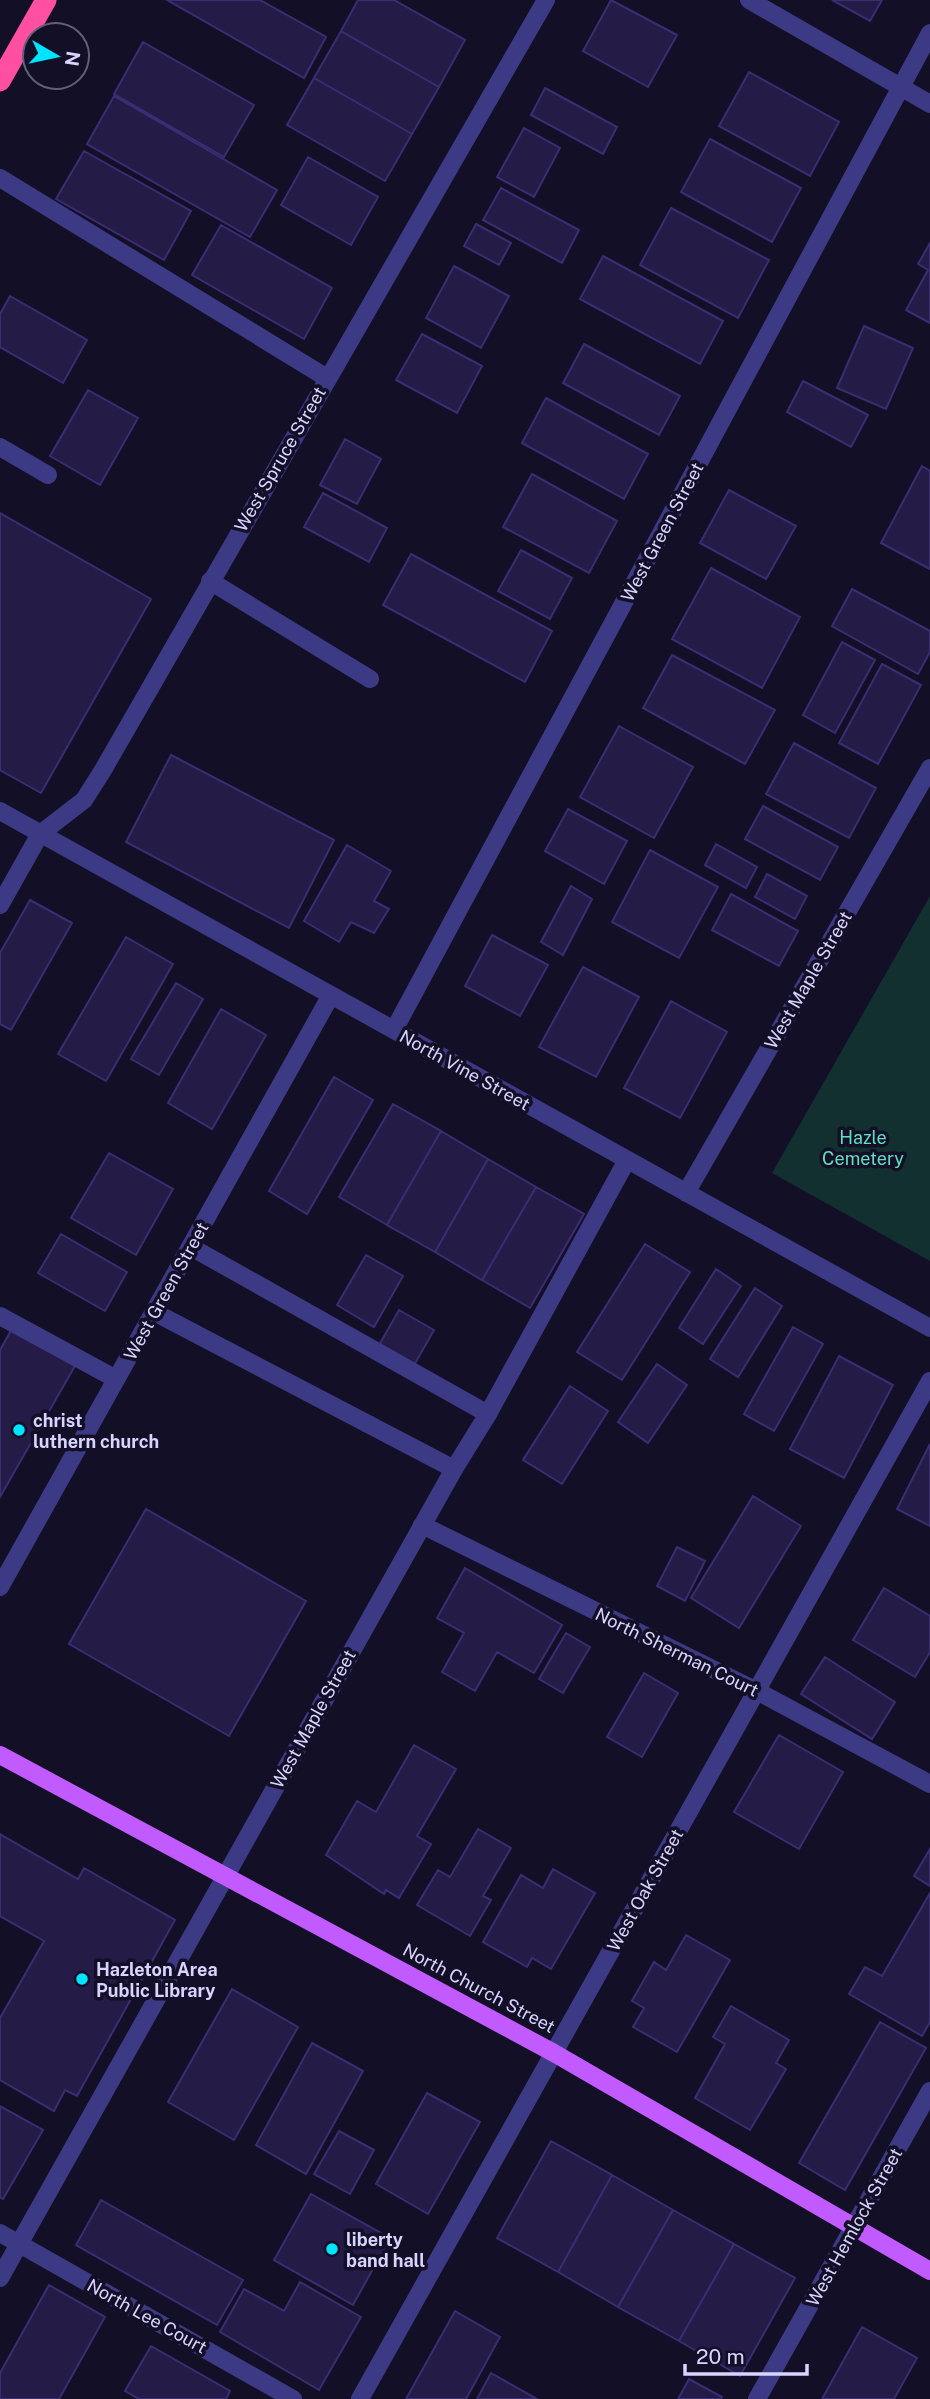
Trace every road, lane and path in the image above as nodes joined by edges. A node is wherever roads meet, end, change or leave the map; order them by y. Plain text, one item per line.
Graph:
1 (46, 0) edge
2 (546, 0) edge
3 (749, 0) edge
4 (930, 33) edge
5 (0, 81) edge
6 (901, 88) junction
7 (930, 104) edge
8 (0, 178) edge
9 (327, 378) junction
10 (0, 447) edge
11 (48, 475) dead end
12 (210, 581) junction
13 (370, 679) dead end
14 (930, 768) edge
15 (0, 811) edge
16 (40, 834) junction
17 (0, 905) edge
18 (331, 995) junction
19 (394, 1030) junction
20 (627, 1160) junction
21 (687, 1193) junction
22 (191, 1247) junction
23 (154, 1312) junction
24 (0, 1316) edge
25 (930, 1328) edge
26 (116, 1379) junction
27 (930, 1381) edge
28 (488, 1413) junction
29 (454, 1469) junction
30 (422, 1525) junction
31 (0, 1587) edge
32 (757, 1691) junction
33 (0, 1755) edge
34 (930, 1784) edge
35 (226, 1875) junction
36 (554, 2053) junction
37 (930, 2091) edge
38 (854, 2227) junction
39 (0, 2234) edge
40 (19, 2244) junction
41 (930, 2271) edge
42 (0, 2278) edge
43 (293, 2399) edge
44 (360, 2399) edge
45 (757, 2399) edge

1 - 5 highway
2 - 9 street, West Spruce Street
3 - 6 street
4 - 6 street, West Green Street
6 - 7 street
6 - 19 street, West Green Street
8 - 9 street
9 - 12 street, West Spruce Street
10 - 11 street
12 - 13 street
12 - 16 street, West Spruce Street
14 - 21 street, West Maple Street
15 - 16 street, North Vine Street
16 - 17 street, West Spruce Street
16 - 18 street, North Vine Street
18 - 19 street, North Vine Street
18 - 22 street, West Green Street
19 - 20 street, North Vine Street
20 - 21 street, North Vine Street
20 - 28 street, West Maple Street
21 - 25 street, North Vine Street
22 - 23 street, West Green Street
22 - 28 street
23 - 26 street, West Green Street
23 - 29 street
24 - 26 street
26 - 31 street, West Green Street
27 - 32 street, West Oak Street
28 - 29 street, West Maple Street
29 - 30 street, West Maple Street
30 - 32 street, North Sherman Court
30 - 35 street, West Maple Street
32 - 34 street, North Sherman Court
32 - 36 street, West Oak Street
33 - 35 main road, North Church Street
35 - 36 main road, North Church Street
35 - 40 street, West Maple Street
36 - 38 main road, North Church Street
36 - 44 street, West Oak Street
37 - 38 street, West Hemlock Street
38 - 41 main road, North Church Street
38 - 45 street, West Hemlock Street
39 - 40 street, North Lee Court
40 - 42 street, West Maple Street
40 - 43 street, North Lee Court

